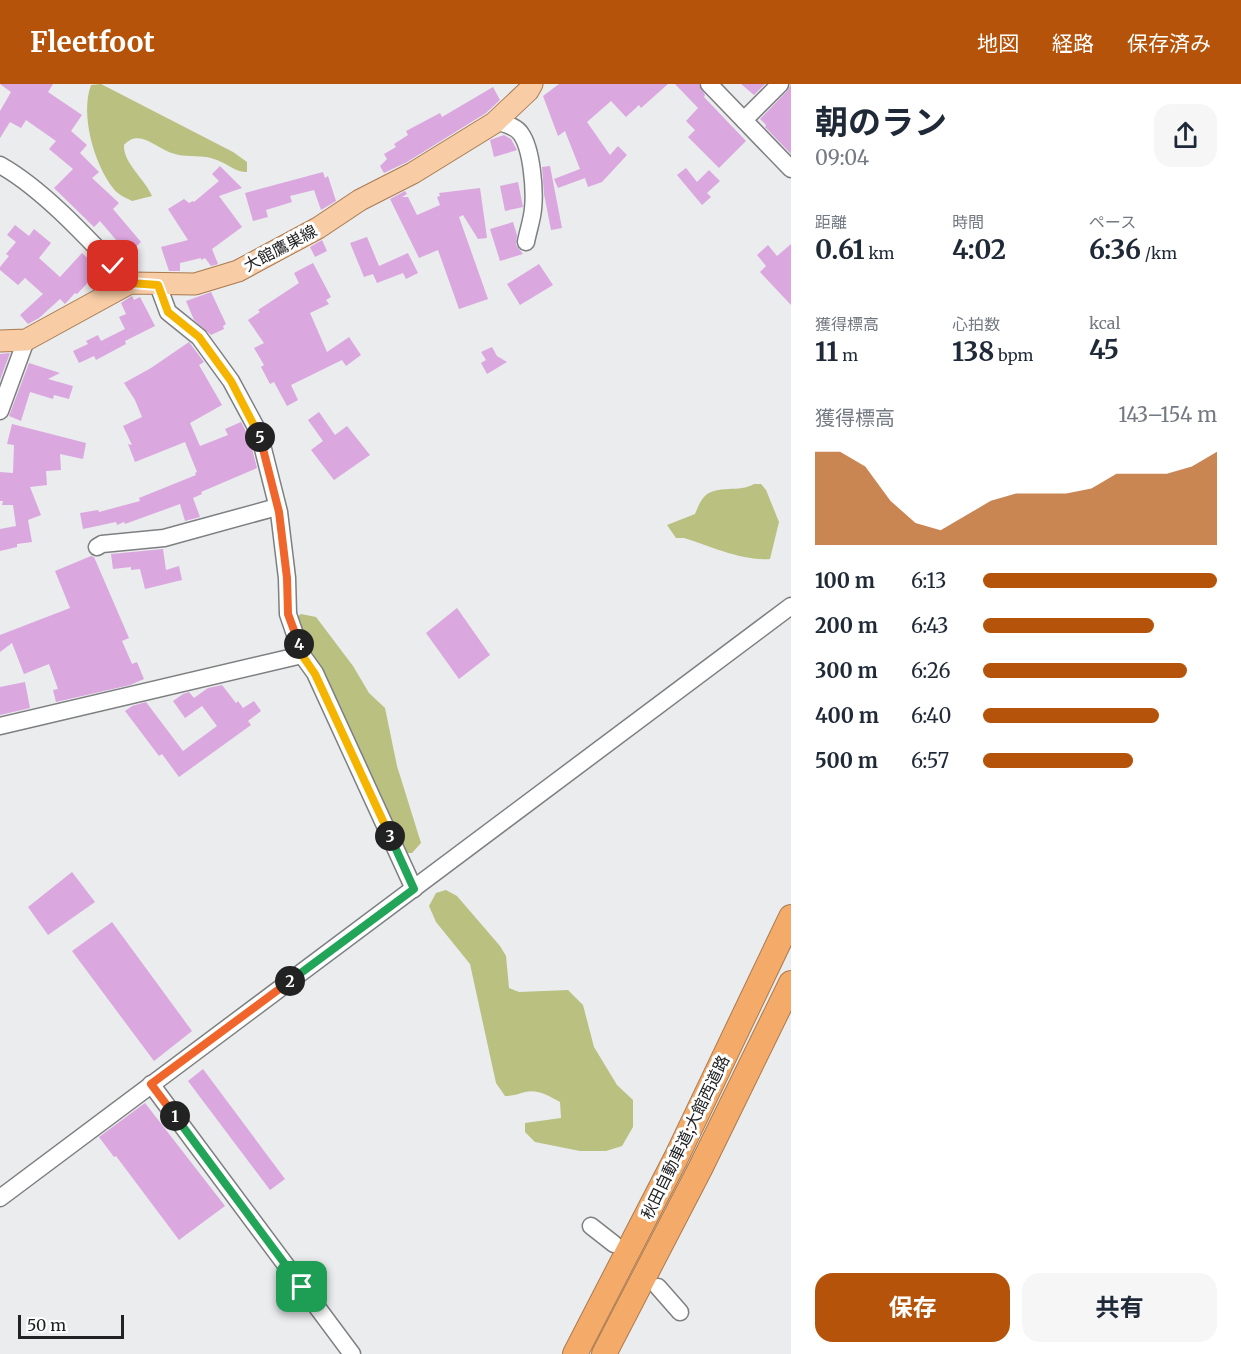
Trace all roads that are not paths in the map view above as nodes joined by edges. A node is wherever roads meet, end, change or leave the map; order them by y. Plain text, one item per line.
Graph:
1 (531, 84) edge
2 (709, 84) edge
3 (780, 84) edge
4 (744, 120) junction
5 (496, 121) junction
6 (0, 165) edge
7 (791, 169) edge
8 (526, 242) dead end
9 (130, 283) junction
10 (158, 285) junction
11 (26, 340) junction
12 (0, 341) edge
13 (0, 411) edge
14 (278, 507) junction
15 (98, 547) dead end
16 (791, 606) edge
17 (302, 655) junction
18 (0, 726) edge
19 (414, 889) junction
20 (791, 917) edge
21 (791, 983) edge
22 (151, 1084) junction
23 (0, 1197) edge
24 (591, 1226) dead end
25 (614, 1244) dead end
26 (658, 1287) dead end
27 (680, 1312) dead end
28 (352, 1354) edge
29 (575, 1354) edge
30 (604, 1354) edge

1 - 5 main road, 大館鷹巣線
2 - 4 street
3 - 4 street
4 - 7 street
5 - 8 street
5 - 10 main road, 大館鷹巣線
6 - 9 street
9 - 10 main road, 大館鷹巣線
9 - 11 main road
10 - 14 street
11 - 12 main road
11 - 13 street
14 - 15 street
14 - 17 street
16 - 19 street
17 - 18 street
17 - 19 street
19 - 22 street
20 - 29 highway, 秋田自動車道;大館西道路
21 - 30 highway, 秋田自動車道;大館西道路
22 - 23 street
22 - 28 street
24 - 25 street
26 - 27 street

